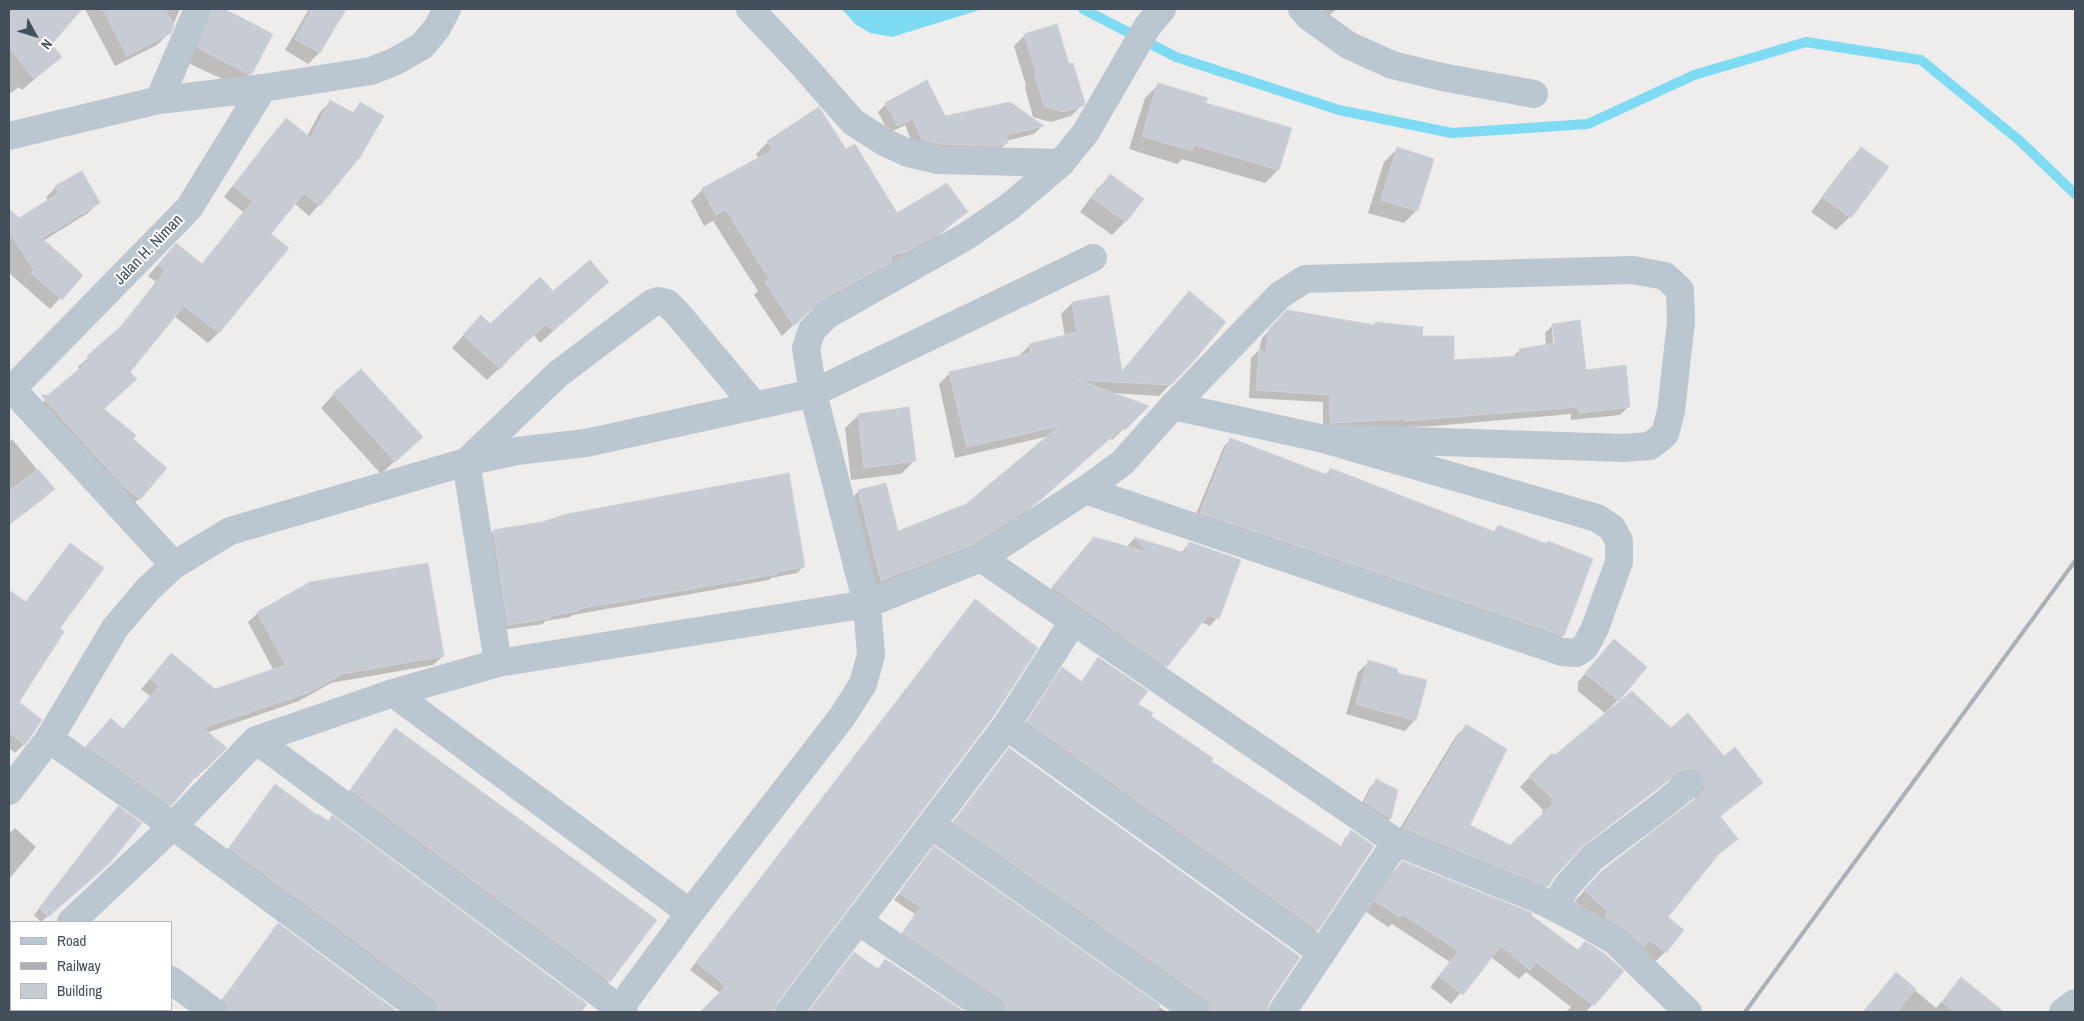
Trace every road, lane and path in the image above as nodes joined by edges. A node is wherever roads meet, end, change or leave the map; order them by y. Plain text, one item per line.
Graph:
1 (198, 9) edge
2 (447, 9) edge
3 (750, 9) edge
4 (1302, 9) edge
5 (1154, 18) edge
6 (263, 88) junction
7 (1534, 94) dead end
8 (160, 100) junction
9 (9, 136) edge
10 (1061, 162) junction
11 (1093, 258) dead end
12 (10, 391) edge
13 (813, 393) junction
14 (755, 406) junction
15 (1173, 406) junction
16 (1320, 438) junction
17 (466, 462) junction
18 (1085, 490) junction
19 (981, 558) junction
20 (174, 565) junction
21 (866, 604) junction
22 (1073, 622) junction
23 (498, 663) junction
24 (393, 692) junction
25 (1006, 726) junction
26 (49, 739) junction
27 (256, 740) junction
28 (1690, 782) dead end
29 (9, 791) edge
30 (931, 825) junction
31 (173, 826) junction
32 (1396, 842) junction
33 (1554, 907) junction
34 (690, 912) junction
35 (83, 919) edge
36 (858, 921) junction
37 (1322, 953) junction
38 (172, 981) edge
39 (2075, 1003) edge
40 (620, 1011) edge
41 (214, 1012) edge
42 (424, 1012) edge
43 (789, 1012) edge
44 (992, 1012) edge
45 (1196, 1012) edge
46 (1282, 1012) edge
47 (1688, 1012) edge
48 (2063, 1012) edge

1 - 8 street
2 - 6 street
3 - 10 street
4 - 7 street
5 - 10 street
6 - 8 street
6 - 12 street, Jalan H. Niman
8 - 9 street
10 - 13 street
11 - 13 street
12 - 20 street
13 - 14 street
13 - 21 street
14 - 17 street
14 - 17 street
15 - 16 street
15 - 16 street
15 - 18 street
16 - 18 street
17 - 20 street
17 - 23 street
18 - 19 street
19 - 21 street
19 - 22 street
20 - 26 street
21 - 23 street
21 - 34 street
22 - 25 street
22 - 32 street
23 - 24 street
24 - 27 street
24 - 34 street
25 - 30 street
25 - 37 street
26 - 29 street
26 - 31 street
27 - 31 street
27 - 40 street
28 - 33 street
30 - 36 street
30 - 45 street
31 - 35 street
31 - 42 street
32 - 33 street
32 - 37 street
33 - 47 street
34 - 40 street
36 - 43 street
36 - 44 street
37 - 46 street
38 - 41 street
39 - 48 street

